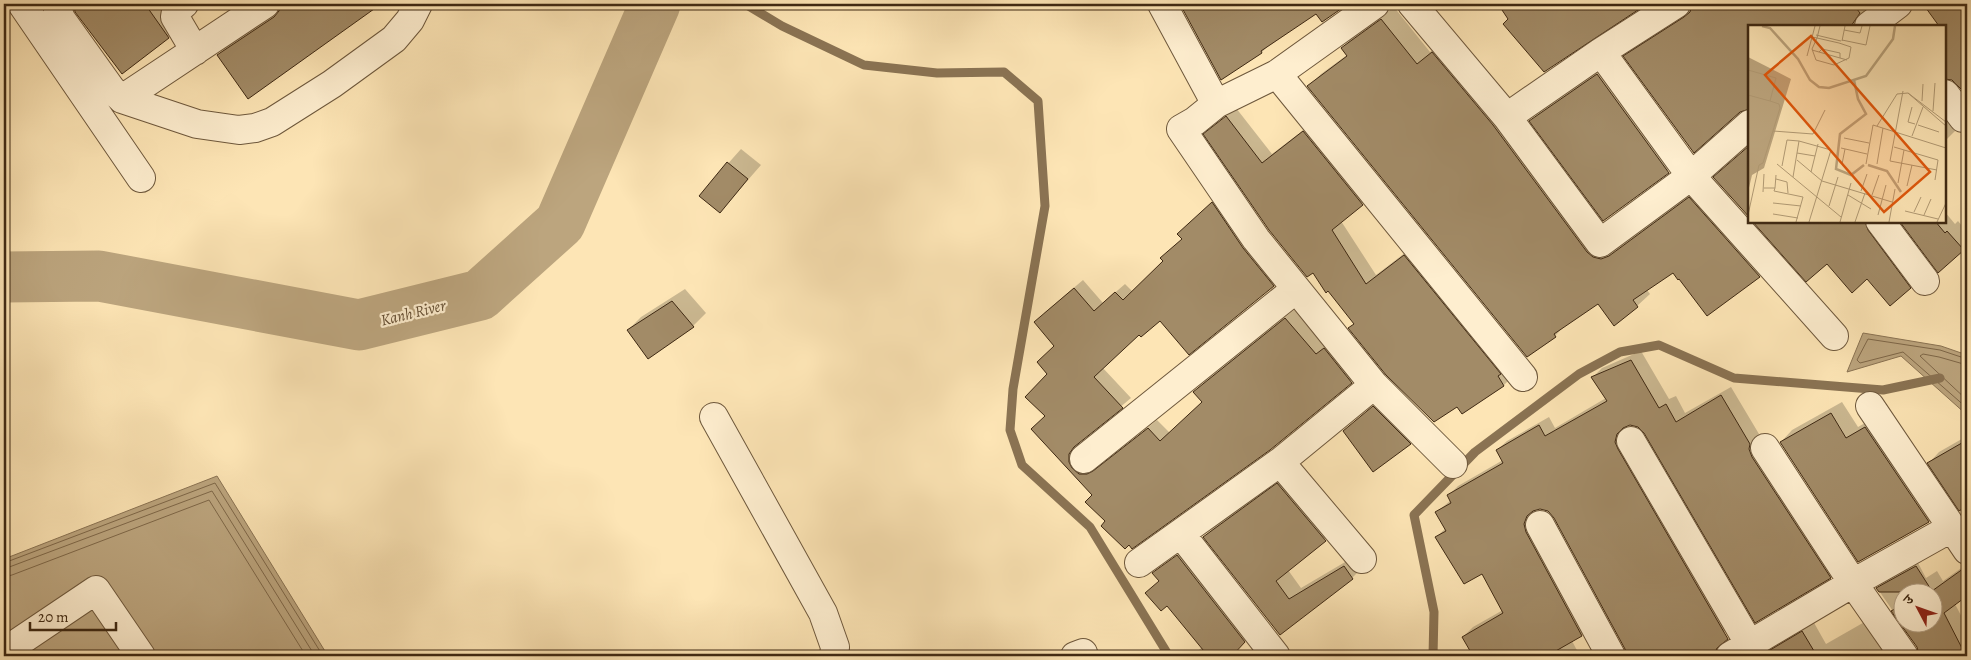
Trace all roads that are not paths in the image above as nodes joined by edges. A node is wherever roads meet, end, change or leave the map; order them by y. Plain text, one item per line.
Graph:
1 (22, 4) edge
2 (58, 4) edge
3 (184, 4) edge
4 (265, 4) edge
5 (418, 4) edge
6 (1162, 4) edge
7 (1375, 4) edge
8 (1412, 4) edge
9 (1676, 4) edge
10 (195, 51) junction
11 (1601, 52) junction
12 (1277, 74) junction
13 (1946, 95) edge
14 (122, 99) junction
15 (1216, 104) junction
16 (1507, 117) junction
17 (1963, 118) dead end
18 (1748, 126) edge
19 (1691, 176) junction
20 (141, 178) dead end
21 (1881, 222) edge
22 (1925, 281) dead end
23 (1296, 289) junction
24 (1834, 336) dead end
25 (1523, 377) dead end
26 (1374, 385) junction
27 (1870, 406) dead end
28 (714, 417) dead end
29 (1631, 441) dead end
30 (1765, 448) dead end
31 (1084, 459) dead end
32 (1280, 462) junction
33 (1453, 464) dead end
34 (1540, 525) dead end
35 (1181, 534) junction
36 (1960, 539) edge
37 (1362, 559) dead end
38 (1140, 563) dead end
39 (1853, 583) junction
40 (1740, 650) edge
41 (4, 652) edge
42 (141, 656) edge
43 (834, 656) edge
44 (1075, 656) edge
45 (1084, 656) edge
46 (1276, 656) edge
47 (1611, 656) edge
48 (1904, 656) edge

1 - 20 street
2 - 14 street
3 - 10 street
4 - 10 street
5 - 14 street
6 - 15 street
7 - 12 street
8 - 16 street
9 - 11 street
10 - 14 street
11 - 16 street
11 - 19 street
12 - 15 street
12 - 25 street
13 - 17 street
15 - 23 street
16 - 19 street
18 - 19 street
19 - 24 street
21 - 22 street
23 - 26 street
23 - 31 street
26 - 32 street
26 - 33 street
27 - 36 street
28 - 43 street
29 - 40 street
30 - 39 street
32 - 35 street
32 - 37 street
34 - 47 street
35 - 38 street
35 - 46 street
36 - 39 street
39 - 40 street
39 - 48 street
41 - 42 street
44 - 45 street

